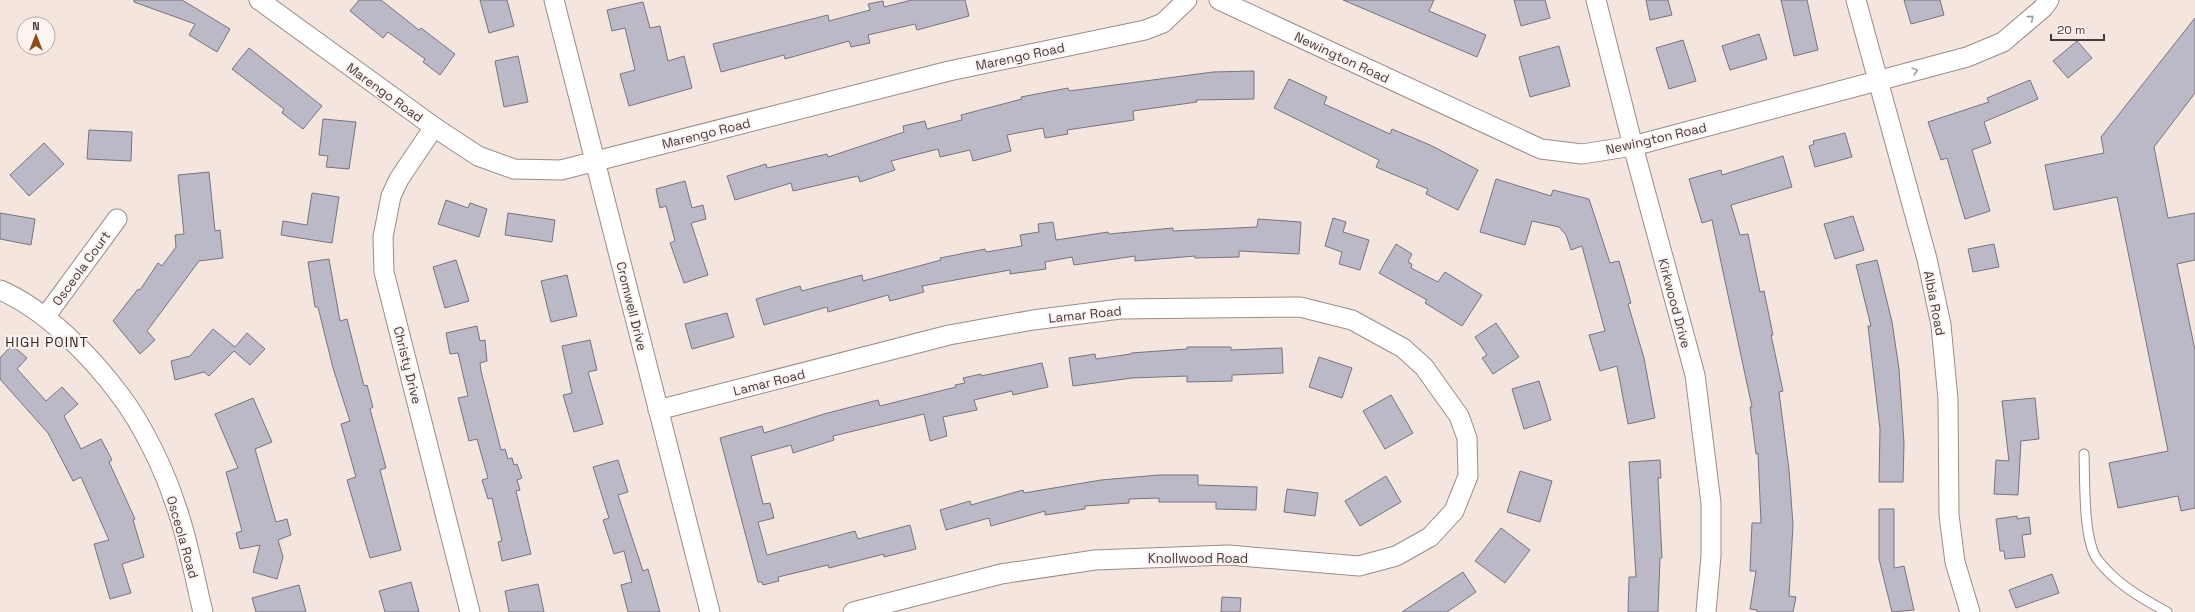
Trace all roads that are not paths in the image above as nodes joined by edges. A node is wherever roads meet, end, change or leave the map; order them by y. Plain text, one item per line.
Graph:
1 (259, 0) edge
2 (554, 0) edge
3 (1187, 0) edge
4 (1219, 0) edge
5 (1596, 0) edge
6 (1856, 0) edge
7 (2049, 0) edge
8 (1877, 81) junction
9 (434, 127) junction
10 (1633, 146) junction
11 (595, 161) junction
12 (117, 219) dead end
13 (0, 290) edge
14 (45, 317) junction
15 (658, 410) junction
16 (1467, 438) joint
17 (2084, 454) dead end
18 (203, 612) edge
19 (470, 612) edge
20 (710, 612) edge
21 (853, 612) edge
22 (1706, 612) edge
23 (1970, 612) edge
24 (2167, 612) edge

1 - 9 street, Marengo Road
2 - 11 street, Cromwell Drive
3 - 11 street, Marengo Road
4 - 10 street, Newington Road
5 - 10 street, Kirkwood Drive
6 - 8 street, Albia Road
8 -> 7 street, Newington Road
8 - 10 street, Newington Road
8 - 23 street, Albia Road
9 - 11 street, Marengo Road
9 - 19 street, Christy Drive
10 - 22 street, Kirkwood Drive
11 - 15 street, Cromwell Drive
12 - 14 street, Osceola Court
13 - 14 street, Osceola Road
14 - 18 street, Osceola Road
15 - 16 street, Lamar Road
15 - 20 street, Cromwell Drive
16 - 21 street, Knollwood Road
17 - 24 lane

